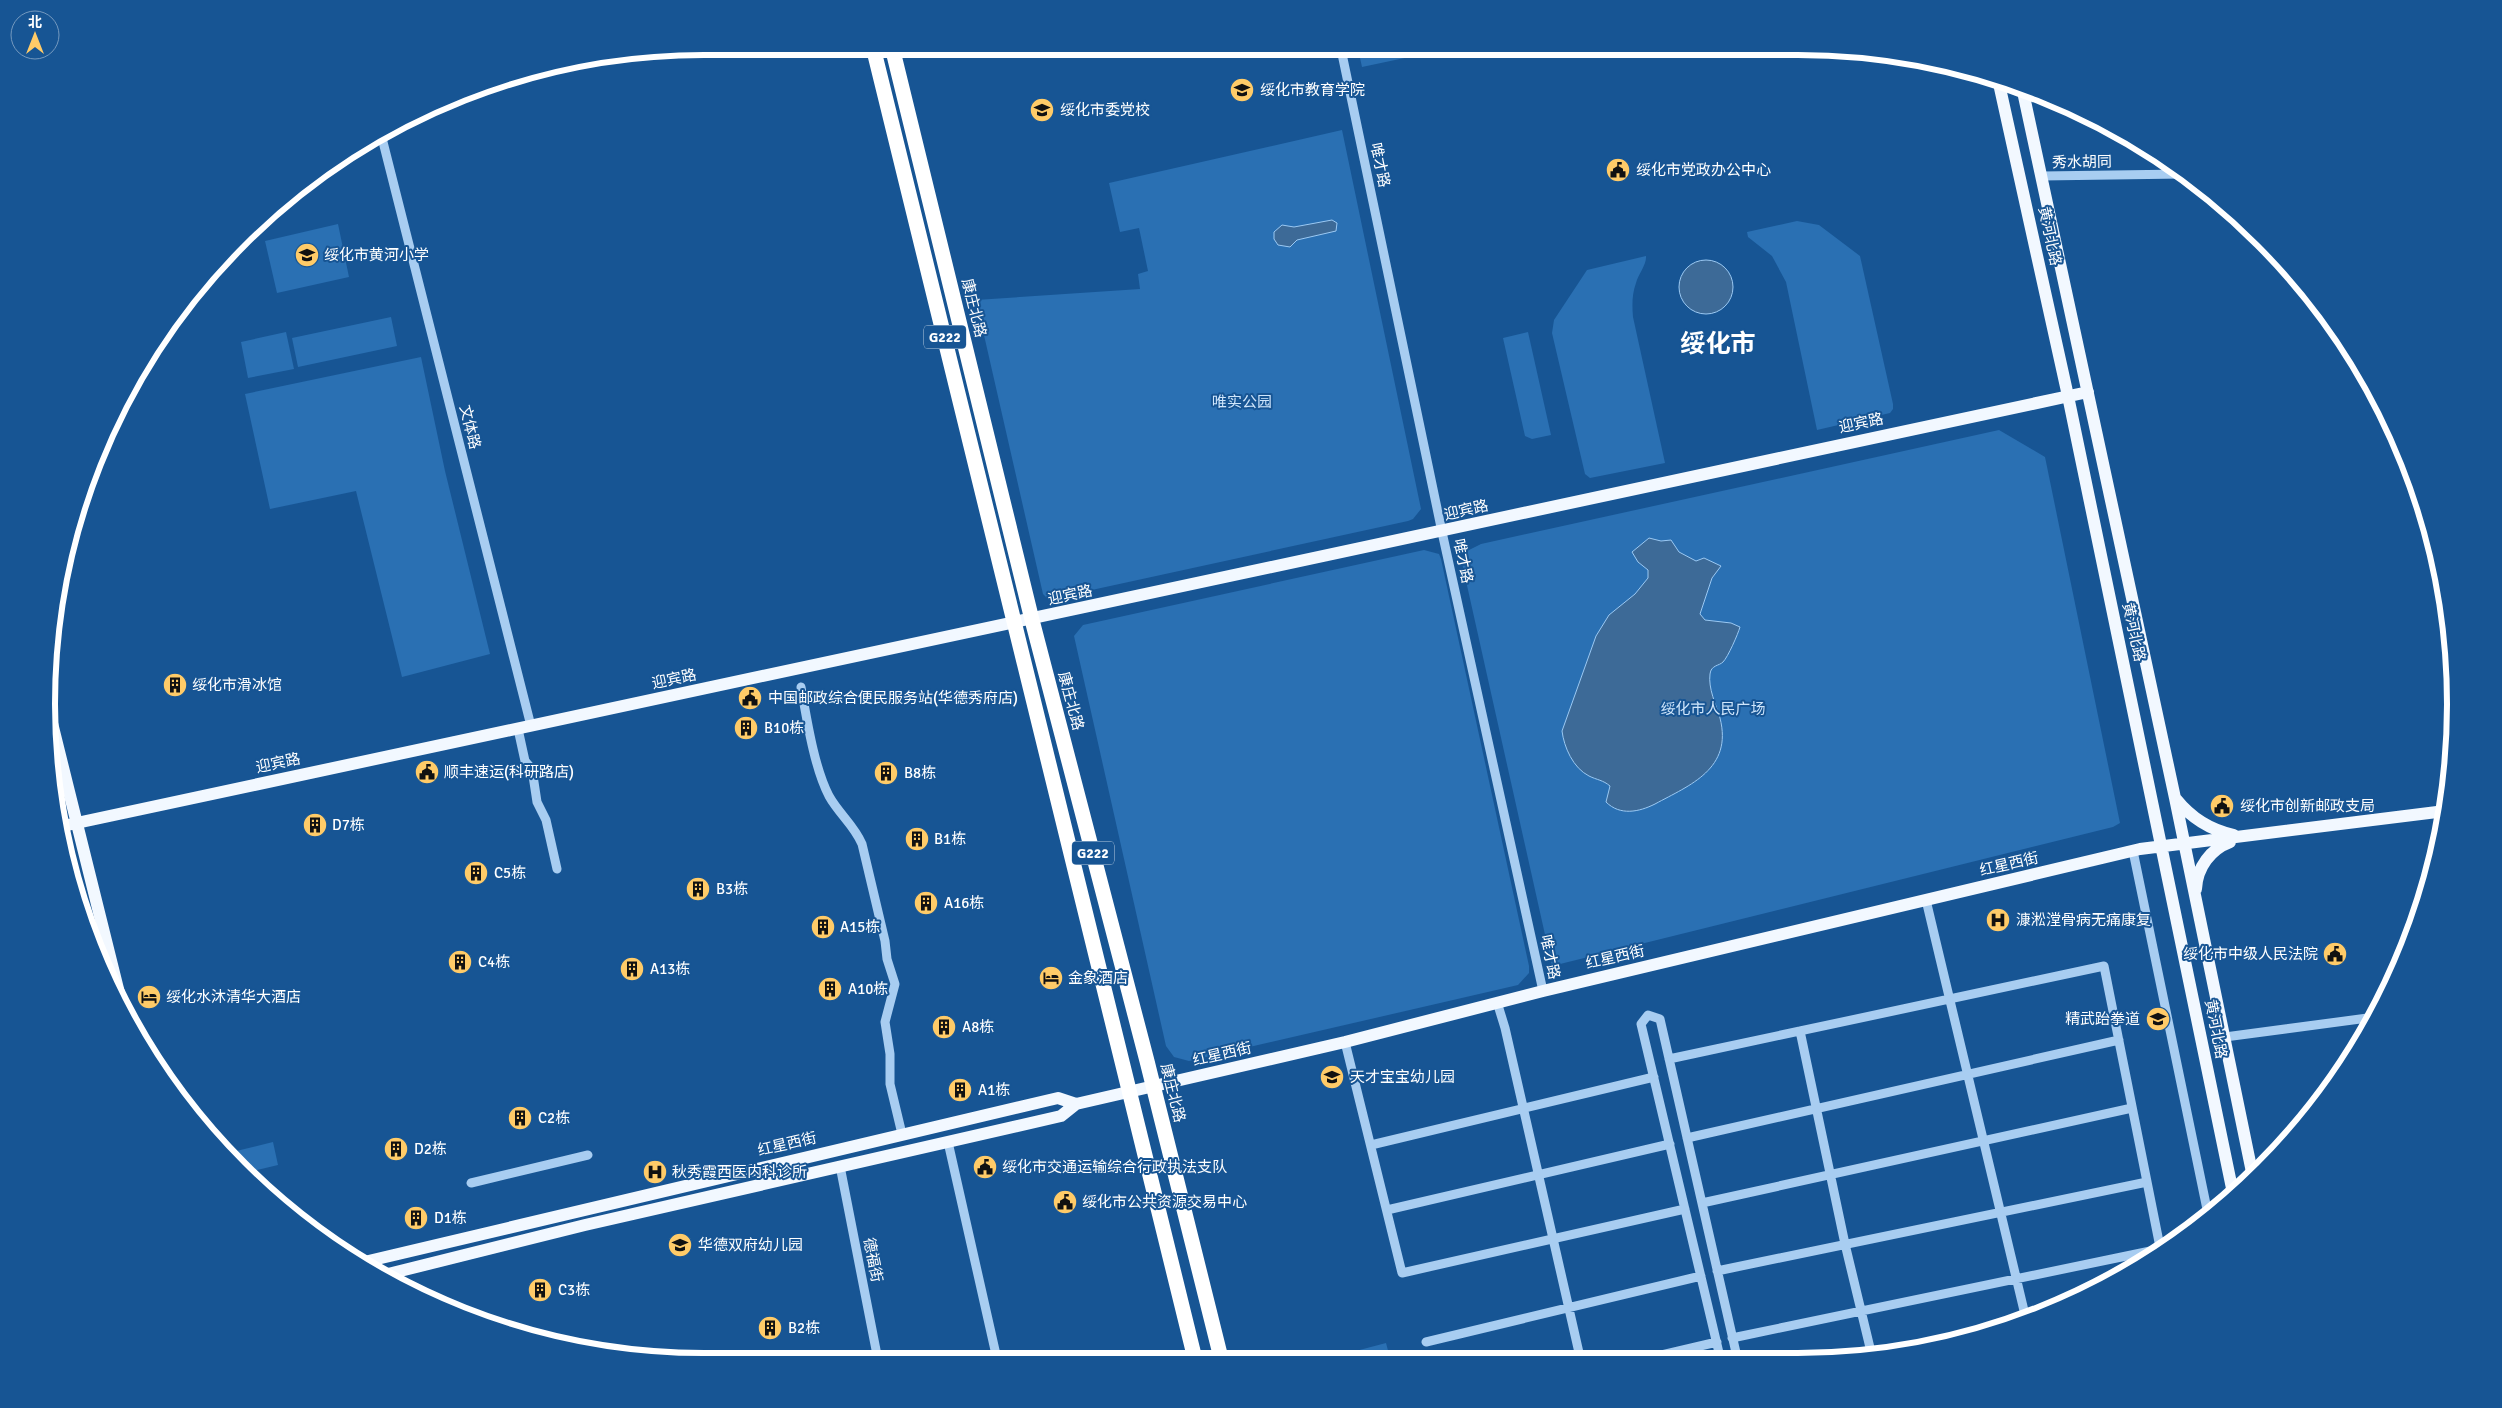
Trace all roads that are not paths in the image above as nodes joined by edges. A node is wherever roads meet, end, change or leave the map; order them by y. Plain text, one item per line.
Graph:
1 (875, 55) edge
2 (894, 55) edge
3 (1342, 55) edge
4 (2000, 87) edge
5 (2024, 96) edge
6 (383, 140) edge
7 (2173, 174) edge
8 (2042, 176) junction
9 (2088, 392) junction
10 (2068, 396) junction
11 (1442, 532) junction
12 (1032, 620) junction
13 (1015, 623) junction
14 (801, 687) dead end
15 (531, 726) junction
16 (518, 729) junction
17 (56, 738) edge
18 (2175, 798) junction
19 (2438, 812) edge
20 (77, 823) junction
21 (66, 825) edge
22 (2247, 836) junction
23 (2184, 844) junction
24 (2162, 846) junction
25 (2133, 851) junction
26 (557, 869) dead end
27 (1926, 900) junction
28 (2195, 900) junction
29 (115, 975) edge
30 (1543, 990) junction
31 (1950, 999) junction
32 (1497, 1002) junction
33 (2365, 1018) edge
34 (1800, 1031) junction
35 (2225, 1038) junction
36 (2119, 1040) junction
37 (1345, 1042) junction
38 (1669, 1059) junction
39 (1968, 1075) junction
40 (1654, 1077) junction
41 (1153, 1087) junction
42 (1130, 1092) junction
43 (1076, 1104) junction
44 (1523, 1108) junction
45 (2132, 1108) junction
46 (1817, 1110) junction
47 (902, 1134) junction
48 (1687, 1138) junction
49 (1984, 1141) junction
50 (948, 1142) junction
51 (1670, 1144) junction
52 (1371, 1145) junction
53 (836, 1150) junction
54 (588, 1156) dead end
55 (840, 1166) junction
56 (2251, 1168) edge
57 (1537, 1175) junction
58 (1831, 1175) junction
59 (2147, 1182) junction
60 (471, 1183) dead end
61 (2232, 1187) edge
62 (1702, 1203) junction
63 (593, 1207) junction
64 (2207, 1208) edge
65 (1685, 1209) junction
66 (1387, 1210) junction
67 (2001, 1212) junction
68 (597, 1222) junction
69 (1552, 1238) junction
70 (1845, 1244) junction
71 (2159, 1244) edge
72 (2143, 1253) edge
73 (370, 1261) edge
74 (1717, 1271) junction
75 (392, 1273) edge
76 (1701, 1276) junction
77 (2017, 1279) junction
78 (1569, 1308) junction
79 (1862, 1312) junction
80 (2024, 1312) edge
81 (1732, 1338) junction
82 (1426, 1342) dead end
83 (1717, 1342) junction
84 (1870, 1348) edge
85 (877, 1353) edge
86 (996, 1353) edge
87 (1194, 1353) edge
88 (1220, 1353) edge
89 (1579, 1353) edge
90 (1670, 1353) edge
91 (1719, 1353) edge
92 (1736, 1353) edge

1 - 13 highway, G222
2 - 12 highway, 康庄北路 / G222
3 - 11 street, 唯才路
4 - 10 main road, 黄河北路
5 - 8 main road, 黄河北路
6 - 15 street, 文体路
7 - 8 street, 秀水胡同
8 - 9 main road, 黄河北路
9 - 10 main road, 迎宾路
9 - 18 main road, 黄河北路
10 - 11 main road, 迎宾路
10 - 24 main road, 黄河北路
11 - 12 main road, 迎宾路
11 - 30 street, 唯才路
12 - 13 main road, 迎宾路
12 - 41 highway, 康庄北路 / G222
13 - 15 main road, 迎宾路
13 - 42 highway, G222
14 - 47 street
15 - 16 main road, 迎宾路
16 - 20 main road, 迎宾路
16 - 26 street
17 - 20 main road
18 - 22 main road
18 - 23 main road, 黄河北路
19 - 22 main road
20 - 21 main road, 迎宾路
20 - 29 main road
22 - 23 main road, 红星西街
22 - 28 main road
23 - 24 main road, 红星西街
23 - 28 main road, 黄河北路
24 - 25 main road, 红星西街
24 - 61 main road, 黄河北路
25 - 27 main road, 红星西街
25 - 64 street
27 - 30 main road, 红星西街
27 - 31 street
28 - 35 main road, 黄河北路
30 - 32 main road, 红星西街
31 - 34 street
31 - 36 street
31 - 39 street
32 - 37 main road, 红星西街
32 - 44 street
33 - 35 street
34 - 38 street
34 - 46 street
35 - 56 main road, 黄河北路
36 - 39 street
36 - 45 street
37 - 41 main road, 红星西街
37 - 52 street
38 - 40 street
38 - 48 street
39 - 46 street
39 - 49 street
40 - 44 street
40 - 51 street
41 - 42 main road, 红星西街
41 - 88 highway, 康庄北路 / G222
42 - 43 main road, 红星西街
42 - 87 highway, G222
43 - 47 main road, 红星西街
43 - 50 main road, 红星西街
44 - 52 street
44 - 57 street
45 - 49 street
45 - 59 street
46 - 48 street
46 - 58 street
47 - 53 main road, 红星西街
48 - 62 street
49 - 58 street
49 - 67 street
50 - 55 main road, 红星西街
50 - 86 street
51 - 57 street
51 - 65 street
52 - 66 street
53 - 55 main road
53 - 63 main road, 红星西街
54 - 60 street
55 - 68 main road, 红星西街
55 - 85 street, 德福街
57 - 66 street
57 - 69 street
58 - 62 street
58 - 70 street
59 - 67 street
59 - 71 street
62 - 74 street
63 - 68 main road
63 - 73 main road, 红星西街
65 - 69 street
65 - 76 street
66 - 69 street
67 - 70 street
67 - 77 street
68 - 75 main road, 红星西街
69 - 78 street
70 - 74 street
70 - 79 street
72 - 77 street
74 - 81 street
76 - 78 street
76 - 83 street
77 - 79 street
77 - 80 street
78 - 82 street
78 - 89 street
79 - 81 street
79 - 84 street
81 - 92 street
83 - 90 street
83 - 91 street

